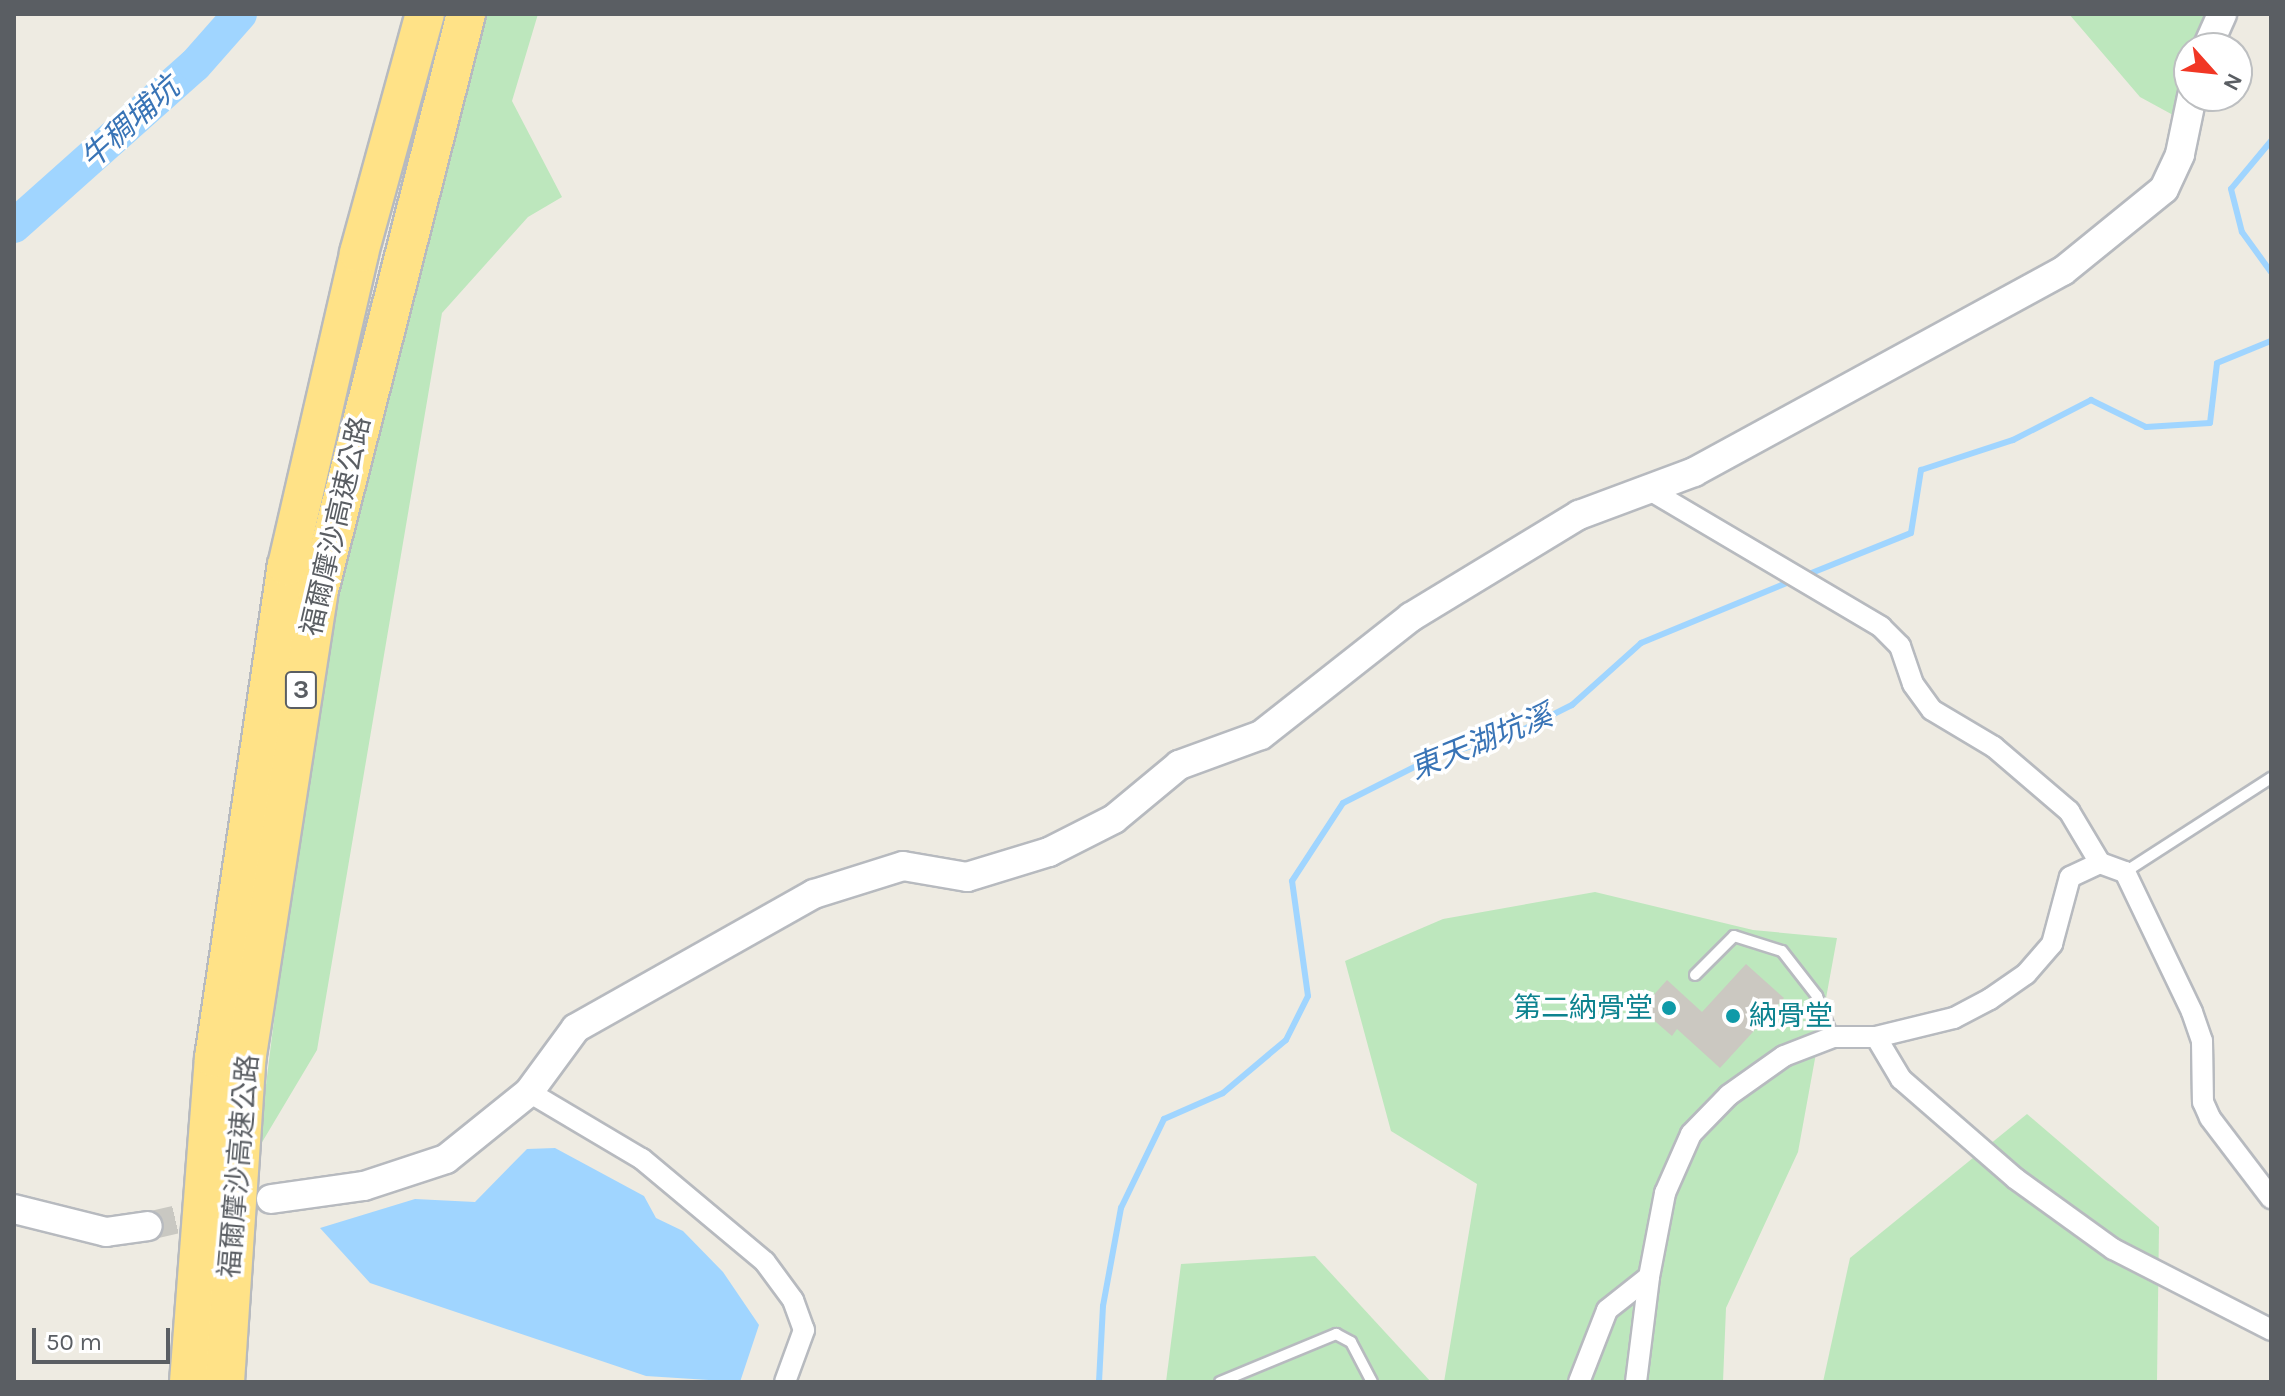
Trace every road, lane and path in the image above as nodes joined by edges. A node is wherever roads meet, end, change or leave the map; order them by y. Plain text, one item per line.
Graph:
1 (425, 14) edge
2 (466, 14) edge
3 (2189, 112) edge
4 (1648, 489) junction
5 (2271, 778) edge
6 (2100, 863) junction
7 (2125, 872) junction
8 (1695, 975) dead end
9 (1833, 1037) junction
10 (1876, 1037) junction
11 (529, 1092) junction
12 (2271, 1198) edge
13 (271, 1199) dead end
14 (14, 1209) edge
15 (148, 1226) tunnel mouth
16 (1649, 1277) junction
17 (2271, 1330) edge
18 (189, 1382) edge
19 (225, 1382) edge
20 (785, 1382) edge
21 (1220, 1382) edge
22 (1372, 1382) edge
23 (1579, 1382) edge
24 (1636, 1382) edge

1 - 18 highway, 福爾摩沙高速公路 / 3
2 - 19 highway, 福爾摩沙高速公路 / 3
3 - 4 street
4 - 6 street
4 - 11 street
5 - 7 lane
6 - 7 street
6 - 10 street
7 - 12 street
8 - 9 lane
9 - 10 street
9 - 16 street
10 - 17 street
11 - 13 street
11 - 20 street
14 - 15 street
16 - 23 street
16 - 24 street
21 - 22 lane

